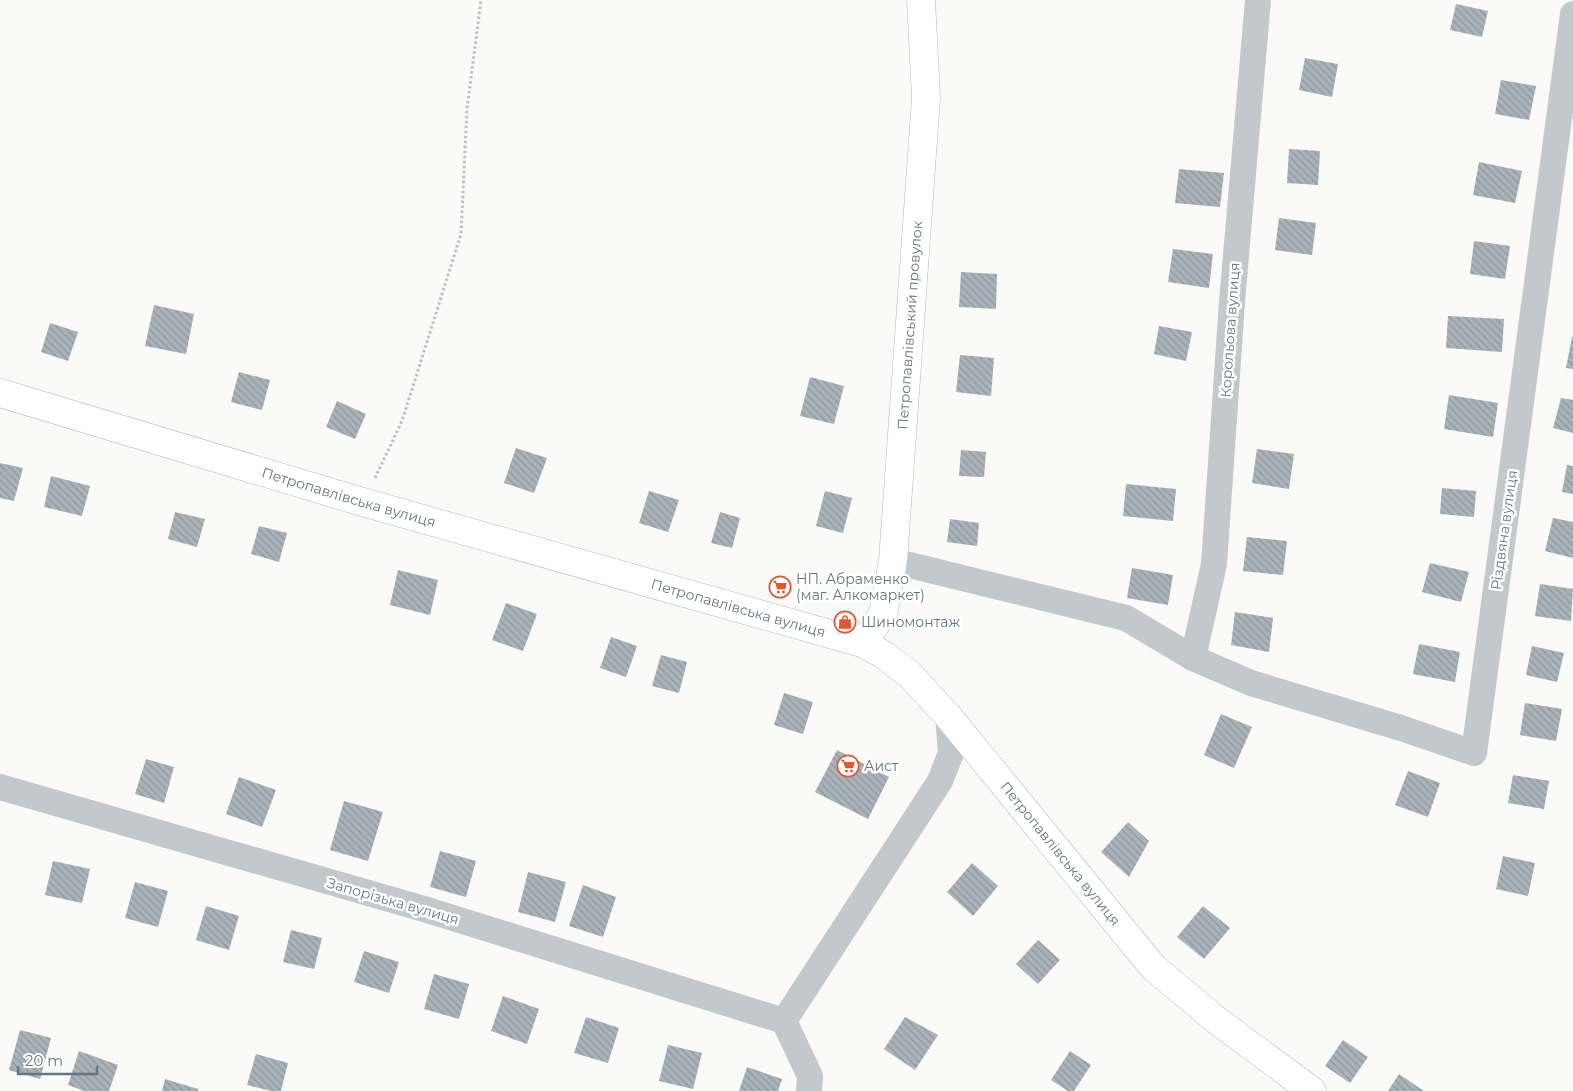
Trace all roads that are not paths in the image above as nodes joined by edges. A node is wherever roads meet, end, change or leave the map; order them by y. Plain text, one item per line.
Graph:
1 (921, 0) edge
2 (1258, 0) edge
3 (1573, 14) edge
4 (0, 393) edge
5 (893, 561) junction
6 (862, 643) junction
7 (1193, 658) junction
8 (948, 716) junction
9 (0, 787) edge
10 (784, 1020) junction
11 (810, 1091) edge
12 (1312, 1091) edge

1 - 5 street, Петропавлівський провулок
2 - 7 street, Корольова вулиця
3 - 7 street, Різдвяна вулиця
4 - 6 street, Петропавлівська вулиця
5 - 6 street, Петропавлівський провулок
5 - 7 street
6 - 8 street, Петропавлівська вулиця
8 - 10 street
8 - 12 street, Петропавлівська вулиця
9 - 10 street, Запорізька вулиця
10 - 11 street

